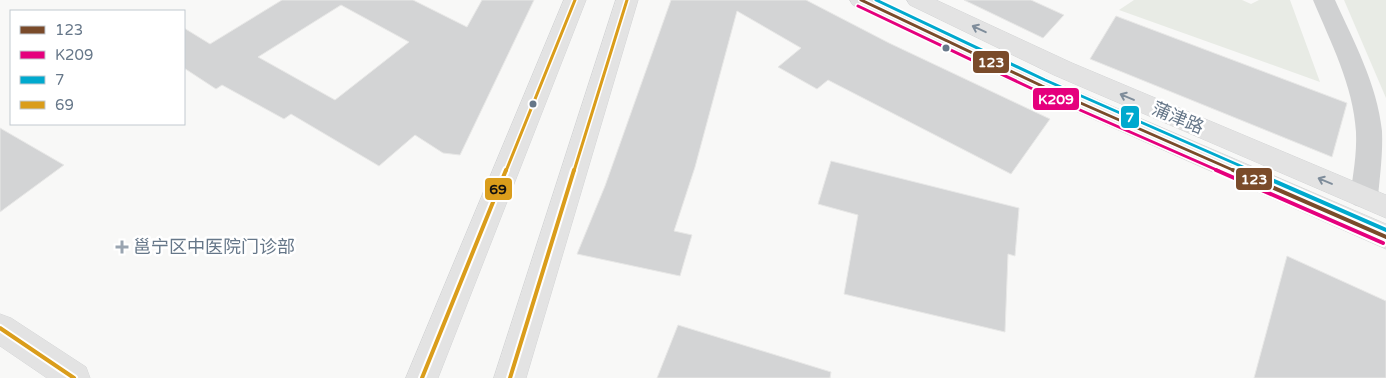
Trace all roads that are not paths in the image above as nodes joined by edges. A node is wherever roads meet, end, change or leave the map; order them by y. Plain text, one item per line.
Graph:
1 (575, 0) edge
2 (628, 0) edge
3 (861, 0) edge
4 (918, 0) edge
5 (1324, 0) edge
6 (1375, 202) edge
7 (1386, 237) edge
8 (0, 328) edge
9 (74, 378) edge
10 (422, 378) edge
11 (510, 378) edge

1 - 10 main road
2 - 11 main road
3 - 7 main road, 蒲津路
6 -> 4 main road, 蒲津路
5 - 6 street
8 - 9 main road

